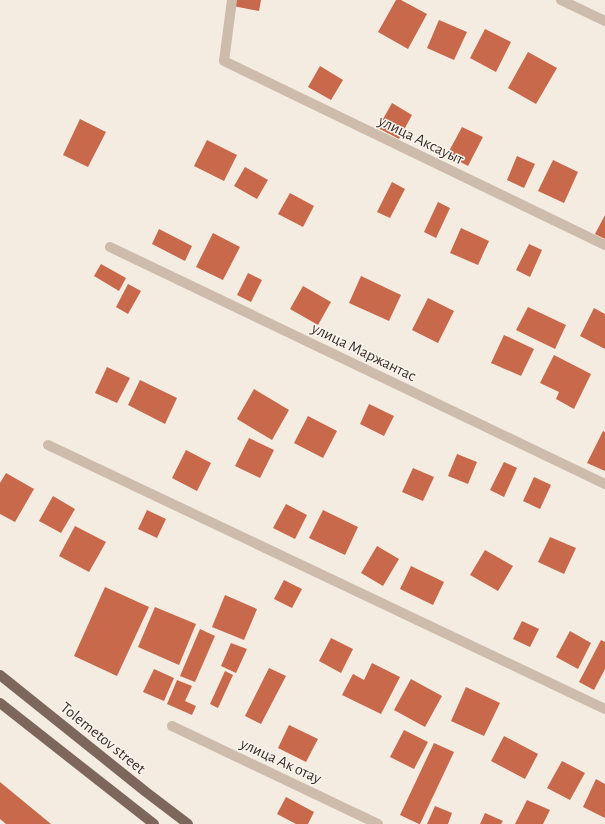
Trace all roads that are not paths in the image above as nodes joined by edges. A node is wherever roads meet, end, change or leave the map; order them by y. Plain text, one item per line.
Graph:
1 (232, 0) edge
2 (561, 0) edge
3 (605, 21) edge
4 (605, 245) edge
5 (110, 247) dead end
6 (48, 445) dead end
7 (605, 484) edge
8 (0, 674) edge
9 (0, 703) edge
10 (605, 709) edge
11 (172, 726) dead end
12 (154, 824) edge
13 (188, 824) edge
14 (378, 824) edge

1 - 4 street, улица Аксауыт
2 - 3 street
5 - 7 street, улица Маржантас
6 - 10 street
8 - 13 main road, Tolemetov street
9 - 12 main road
11 - 14 street, улица Ак отау

